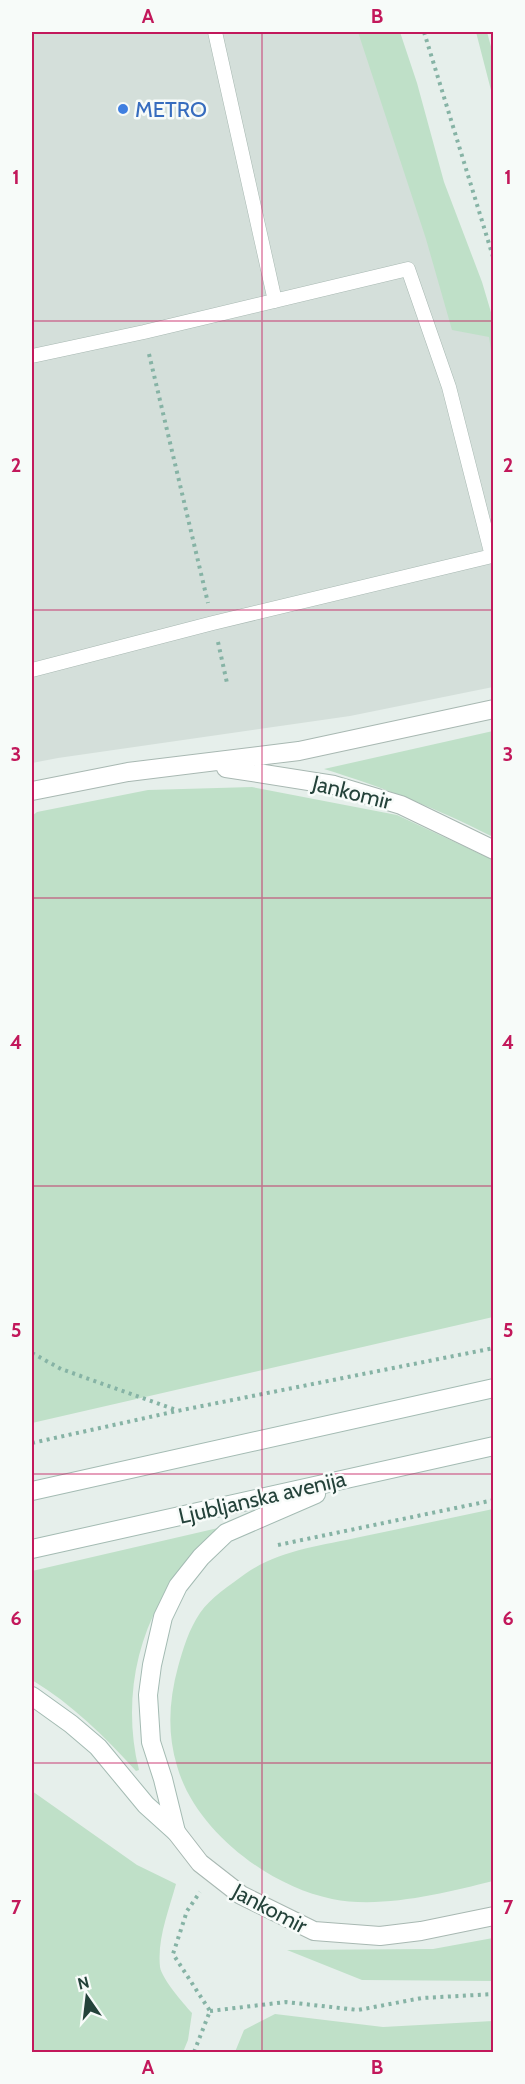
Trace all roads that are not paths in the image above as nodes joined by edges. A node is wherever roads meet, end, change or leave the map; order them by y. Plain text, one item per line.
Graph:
1 (215, 32) edge
2 (275, 301) junction
3 (32, 356) edge
4 (32, 670) edge
5 (494, 709) edge
6 (201, 764) junction
7 (32, 791) edge
8 (494, 850) edge
9 (494, 1388) edge
10 (494, 1446) edge
11 (354, 1477) junction
12 (32, 1491) edge
13 (32, 1549) edge
14 (32, 1696) edge
15 (176, 1832) junction
16 (494, 1916) edge

1 - 2 lane
2 - 3 lane
2 - 4 lane
5 - 6 main road, Jankomir
6 - 7 main road, Jankomir
6 - 8 main road, Jankomir
9 - 12 main road
10 - 11 main road, Ljubljanska avenija
11 - 13 main road, Ljubljanska avenija
11 - 15 main road
14 - 15 main road
15 - 16 main road, Jankomir

